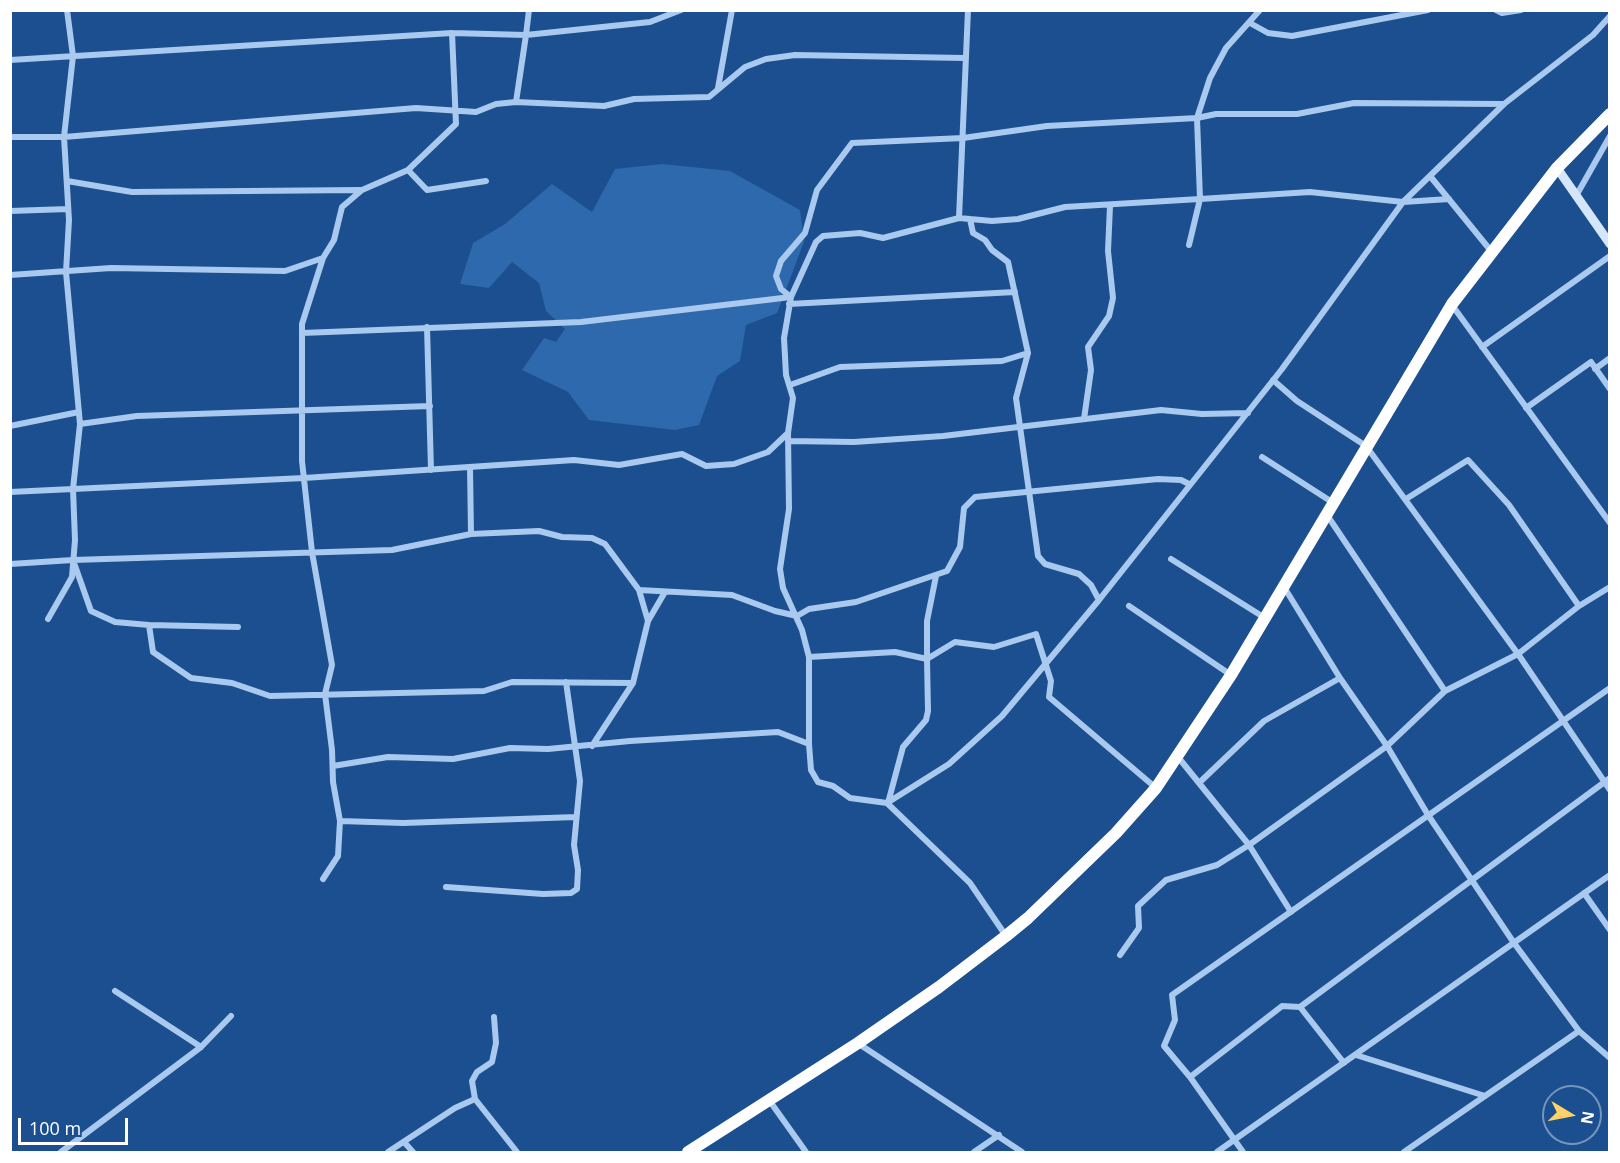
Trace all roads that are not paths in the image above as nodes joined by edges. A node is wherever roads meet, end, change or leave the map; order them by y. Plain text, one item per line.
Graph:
1 (67, 10) edge
2 (529, 10) edge
3 (681, 10) edge
4 (732, 10) edge
5 (968, 10) edge
6 (1260, 10) edge
7 (1428, 10) edge
8 (1496, 10) edge
9 (1521, 10) edge
10 (1610, 16) edge
11 (1250, 23) junction
12 (452, 33) junction
13 (526, 35) junction
14 (73, 56) junction
15 (964, 58) junction
16 (10, 60) edge
17 (718, 89) junction
18 (516, 102) junction
19 (1504, 105) junction
20 (456, 110) junction
21 (1610, 114) edge
22 (1197, 118) junction
23 (1610, 136) edge
24 (10, 137) edge
25 (64, 137) junction
26 (963, 138) junction
27 (1557, 168) junction
28 (408, 170) junction
29 (1430, 176) junction
30 (67, 181) junction
31 (486, 181) dead end
32 (362, 190) junction
33 (1576, 196) junction
34 (1200, 199) junction
35 (1449, 199) junction
36 (1403, 202) junction
37 (1110, 206) junction
38 (68, 209) junction
39 (10, 211) edge
40 (959, 218) junction
41 (970, 219) junction
42 (1610, 244) edge
43 (1190, 245) dead end
44 (1491, 251) junction
45 (1610, 256) edge
46 (322, 258) junction
47 (66, 272) junction
48 (10, 275) edge
49 (1015, 291) junction
50 (790, 301) junction
51 (1452, 304) junction
52 (427, 327) junction
53 (303, 333) junction
54 (1482, 347) junction
55 (1028, 353) junction
56 (1610, 358) edge
57 (1595, 369) junction
58 (1273, 380) junction
59 (790, 385) junction
60 (1610, 389) edge
61 (430, 406) junction
62 (1526, 408) junction
63 (302, 411) junction
64 (79, 412) junction
65 (1248, 413) junction
66 (1084, 419) junction
67 (80, 424) junction
68 (10, 426) edge
69 (1021, 426) junction
70 (788, 437) junction
71 (1366, 446) junction
72 (1262, 457) dead end
73 (470, 467) junction
74 (430, 470) junction
75 (304, 478) junction
76 (1189, 484) junction
77 (73, 489) junction
78 (1029, 491) junction
79 (10, 492) edge
80 (1406, 499) junction
81 (1332, 502) junction
82 (1326, 514) junction
83 (1610, 523) edge
84 (471, 534) junction
85 (312, 552) junction
86 (1171, 559) dead end
87 (73, 560) junction
88 (10, 564) edge
89 (936, 576) junction
90 (1284, 586) junction
91 (1610, 587) edge
92 (639, 590) junction
93 (665, 592) junction
94 (1099, 600) junction
95 (1129, 606) dead end
96 (1579, 606) junction
97 (797, 616) junction
98 (1265, 618) junction
99 (48, 619) dead end
100 (648, 621) junction
101 (149, 626) junction
102 (238, 627) dead end
103 (1518, 654) junction
104 (809, 657) junction
105 (927, 658) junction
106 (1045, 665) junction
107 (1231, 675) junction
108 (1340, 678) junction
109 (566, 682) junction
110 (633, 683) junction
111 (1610, 688) edge
112 (1445, 691) junction
113 (325, 694) junction
114 (1563, 721) junction
115 (809, 744) junction
116 (592, 746) junction
117 (1387, 746) junction
118 (576, 747) junction
119 (1178, 757) junction
120 (333, 766) junction
121 (1607, 780) edge
122 (1199, 783) junction
123 (1156, 788) junction
124 (1610, 790) edge
125 (887, 803) junction
126 (1428, 815) junction
127 (576, 817) junction
128 (340, 821) junction
129 (1249, 845) junction
130 (1610, 875) edge
131 (323, 879) dead end
132 (1471, 879) junction
133 (446, 887) dead end
134 (1584, 893) junction
135 (1291, 912) junction
136 (1610, 930) edge
137 (1006, 936) junction
138 (1514, 943) junction
139 (1120, 955) dead end
140 (115, 991) dead end
141 (1300, 1007) junction
142 (231, 1016) dead end
143 (494, 1017) dead end
144 (1579, 1031) junction
145 (858, 1043) junction
146 (201, 1047) junction
147 (1356, 1055) junction
148 (1610, 1058) edge
149 (1344, 1063) junction
150 (1190, 1077) junction
151 (1485, 1096) junction
152 (475, 1099) junction
153 (769, 1100) junction
154 (999, 1135) junction
155 (1234, 1140) junction
156 (404, 1142) junction
157 (61, 1152) edge
158 (388, 1152) edge
159 (413, 1152) edge
160 (517, 1152) edge
161 (688, 1152) edge
162 (806, 1152) edge
163 (974, 1152) edge
164 (1022, 1152) edge
165 (1217, 1152) edge
166 (1243, 1152) edge
167 (1404, 1152) edge

1 - 14 street
2 - 13 street
3 - 13 street
4 - 17 street
5 - 15 street
6 - 11 street
7 - 11 street
8 - 9 street
10 - 19 street
11 - 22 street
12 - 13 street
12 - 14 street
12 - 20 street
13 - 18 street
14 - 16 street
14 - 25 street
15 - 17 street
15 - 26 street
17 - 18 street
18 - 20 street
19 - 22 street
19 - 29 street
20 - 25 street
20 - 28 street
21 - 27 highway
22 - 26 street
22 - 34 street
23 - 33 street
24 - 25 street
25 - 30 street
26 - 40 street
26 - 50 street
27 - 33 street
27 - 44 highway
28 - 31 street
28 - 32 street
29 - 35 street
29 - 36 street
30 - 32 street
30 - 38 street
32 - 46 street
33 - 42 street
34 - 36 street
34 - 37 street
34 - 43 street
35 - 36 street
35 - 44 street
36 - 58 street
37 - 41 street
37 - 66 street
38 - 39 street
38 - 47 street
40 - 41 street
40 - 50 street
41 - 49 street
44 - 51 highway
45 - 54 street
46 - 47 street
46 - 53 street
47 - 48 street
47 - 64 street
49 - 50 street
49 - 55 street
50 - 52 street
50 - 59 street
51 - 54 street
51 - 71 highway
52 - 53 street
52 - 61 street
53 - 63 street
54 - 62 street
55 - 59 street
55 - 69 street
56 - 57 street
57 - 60 street
57 - 62 street
58 - 65 street
58 - 71 street
59 - 70 street
61 - 63 street
61 - 74 street
62 - 83 street
63 - 67 street
63 - 75 street
64 - 67 street
64 - 68 street
65 - 66 street
65 - 76 street
66 - 69 street
67 - 77 street
69 - 70 street
69 - 78 street
70 - 73 street
70 - 97 street
71 - 80 street
71 - 81 highway
72 - 81 street
73 - 74 street
73 - 84 street
74 - 75 street
75 - 77 street
75 - 85 street
76 - 78 street
76 - 94 street
77 - 79 street
77 - 87 street
78 - 89 street
78 - 94 street
80 - 96 street
80 - 103 street
81 - 82 highway
82 - 90 highway
82 - 112 street
84 - 85 street
84 - 92 street
85 - 87 street
85 - 113 street
86 - 98 street
87 - 88 street
87 - 99 street
87 - 101 street
89 - 97 street
89 - 105 street
90 - 98 highway
90 - 108 street
91 - 96 street
92 - 93 street
92 - 100 street
93 - 97 street
93 - 100 street
94 - 106 street
95 - 107 street
96 - 103 street
97 - 104 street
98 - 107 highway
100 - 110 street
101 - 102 street
101 - 113 street
103 - 112 street
103 - 114 street
104 - 105 street
104 - 115 street
105 - 106 street
105 - 125 street
106 - 123 street
106 - 125 street
107 - 119 highway
108 - 117 street
108 - 122 street
109 - 110 street
109 - 113 street
109 - 118 street
110 - 116 street
111 - 114 street
112 - 117 street
113 - 120 street
114 - 121 street
114 - 126 street
115 - 116 street
115 - 125 street
116 - 118 street
117 - 126 street
117 - 129 street
118 - 120 street
118 - 127 street
119 - 122 street
119 - 123 highway
120 - 128 street
121 - 124 street
121 - 132 street
122 - 129 street
123 - 137 highway
125 - 137 street
126 - 132 street
126 - 135 street
127 - 128 street
127 - 133 street
128 - 131 street
129 - 135 street
129 - 139 street
130 - 134 street
132 - 138 street
132 - 141 street
134 - 136 street
134 - 138 street
135 - 150 street
137 - 145 highway
138 - 144 street
138 - 147 street
140 - 146 street
141 - 149 street
141 - 150 street
142 - 146 street
143 - 152 street
144 - 148 street
144 - 151 street
145 - 153 highway
145 - 154 street
146 - 157 street
147 - 149 street
147 - 151 street
149 - 155 street
150 - 155 street
151 - 167 street
152 - 156 street
152 - 160 street
153 - 161 highway
153 - 162 street
154 - 163 street
154 - 164 street
155 - 165 street
155 - 166 street
156 - 158 street
156 - 159 street

